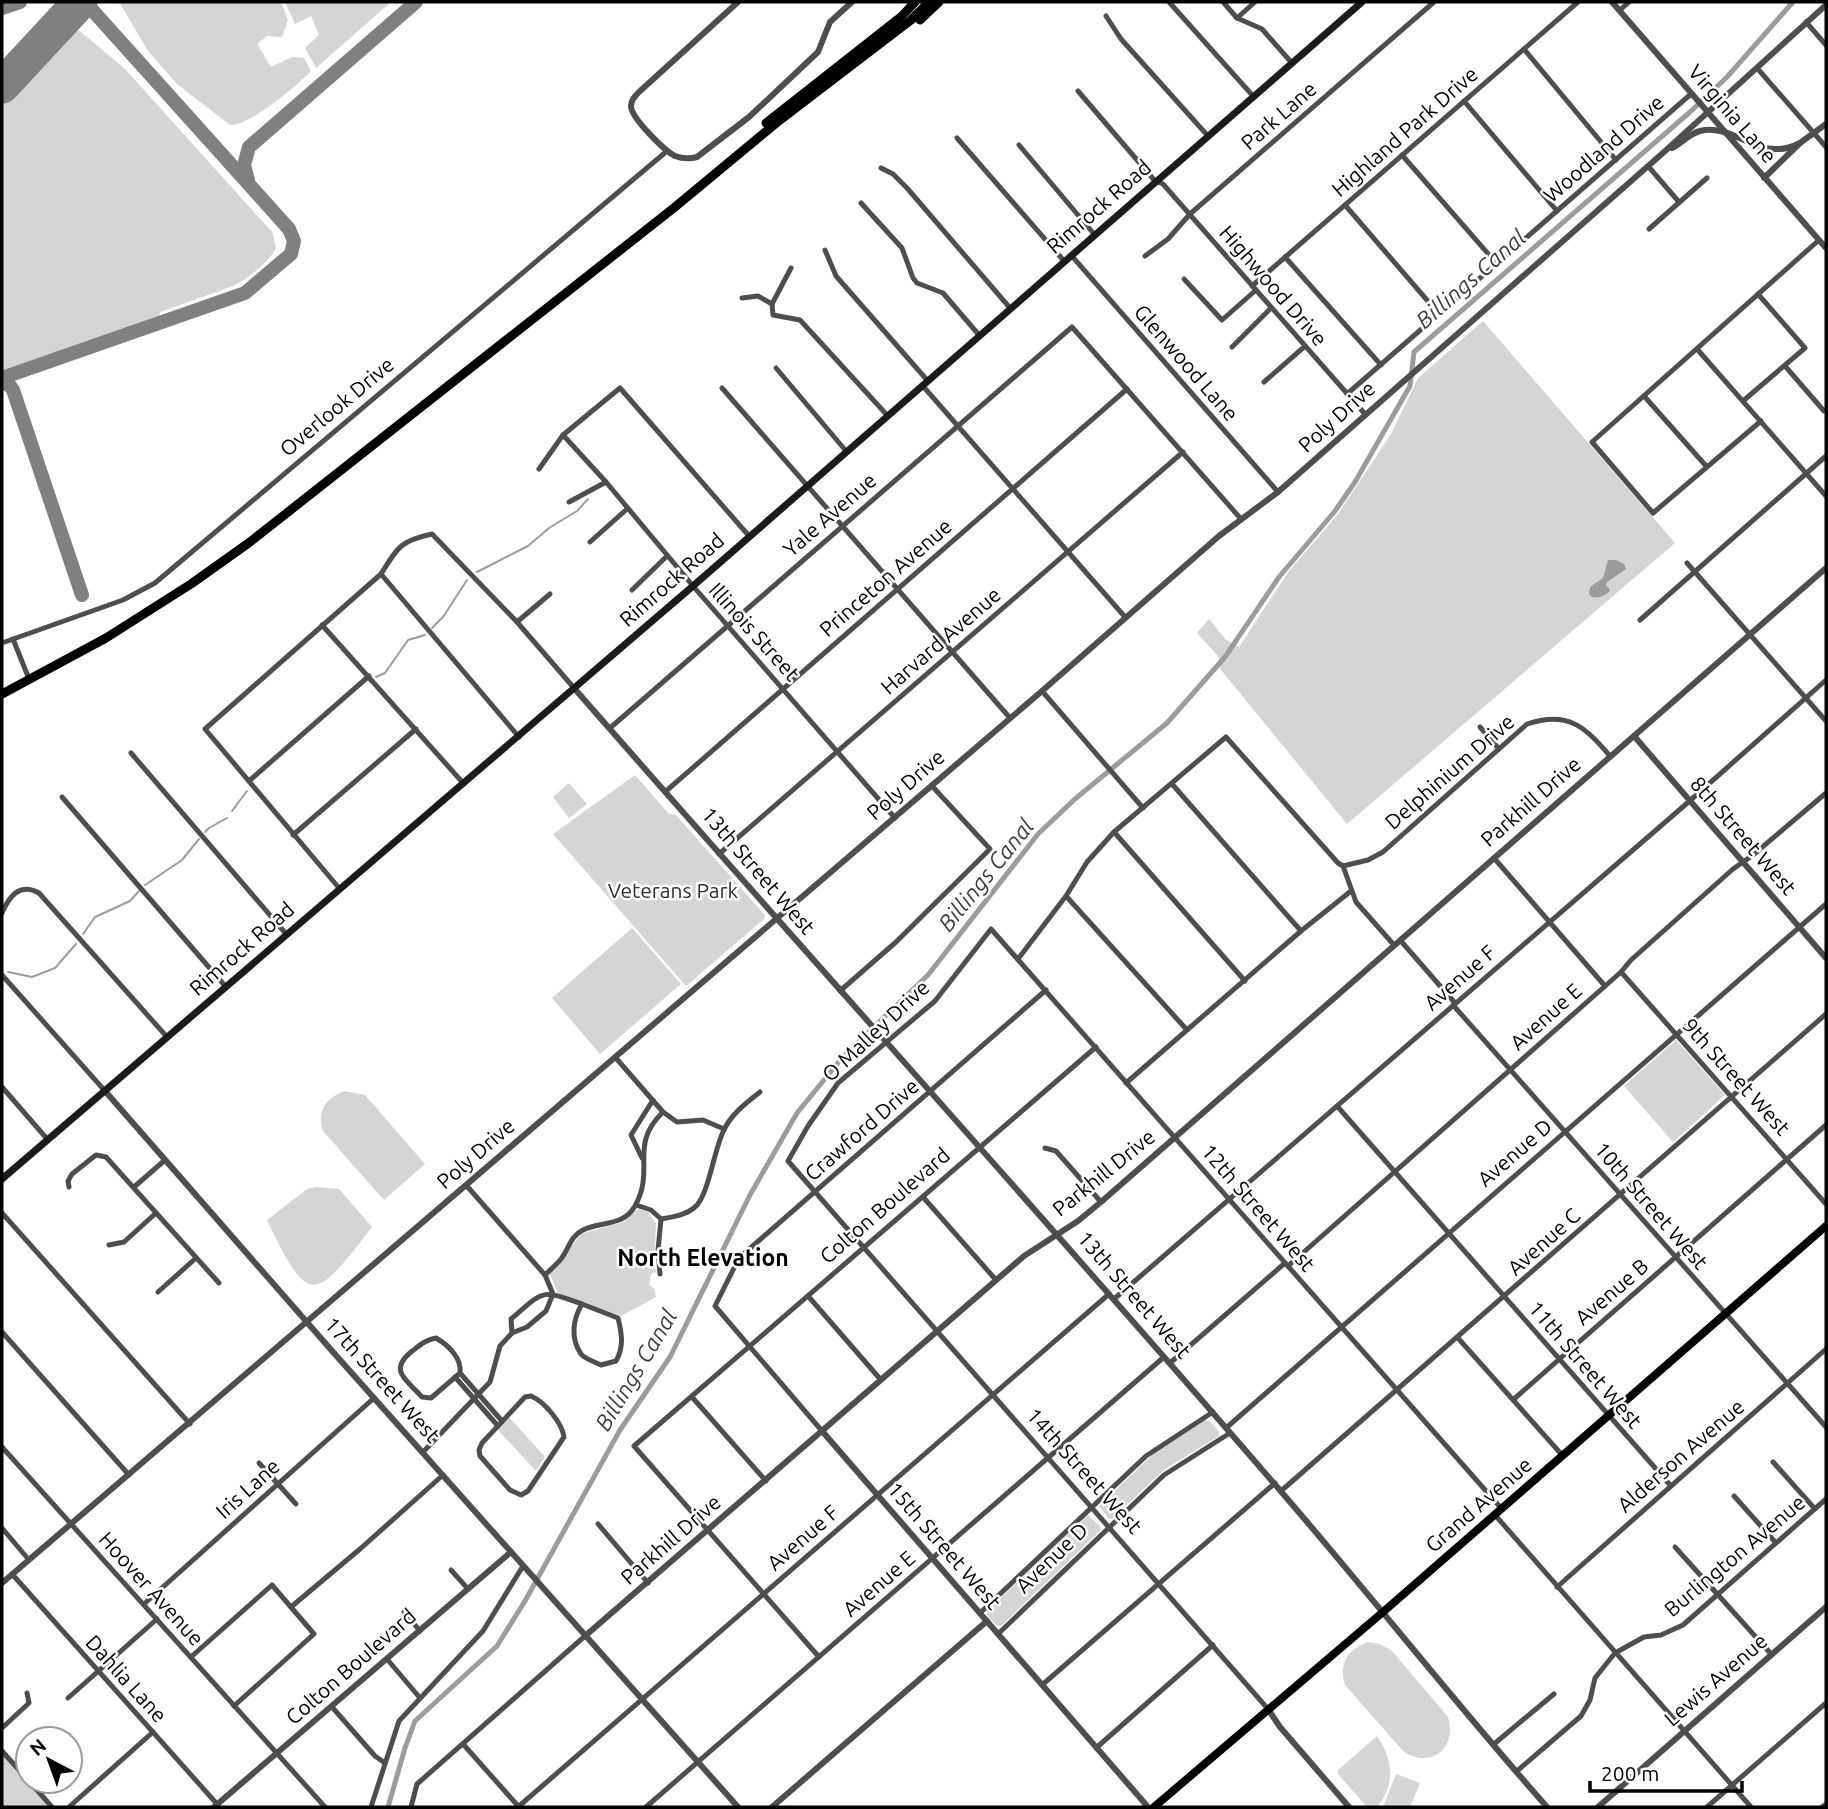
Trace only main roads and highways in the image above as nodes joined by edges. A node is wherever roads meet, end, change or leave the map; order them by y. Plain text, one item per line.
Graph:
1 (915, 2) edge
2 (929, 2) edge
3 (939, 2) edge
4 (1360, 2) edge
5 (846, 71) junction
6 (686, 199) junction
7 (2, 694) edge
8 (2, 1179) edge
9 (1826, 1226) edge
10 (1154, 1807) edge

1 - 6 highway
2 - 5 highway
3 - 5 highway
4 - 8 main road, Rimrock Road
5 - 6 highway
6 - 7 highway
9 - 10 main road, Grand Avenue

